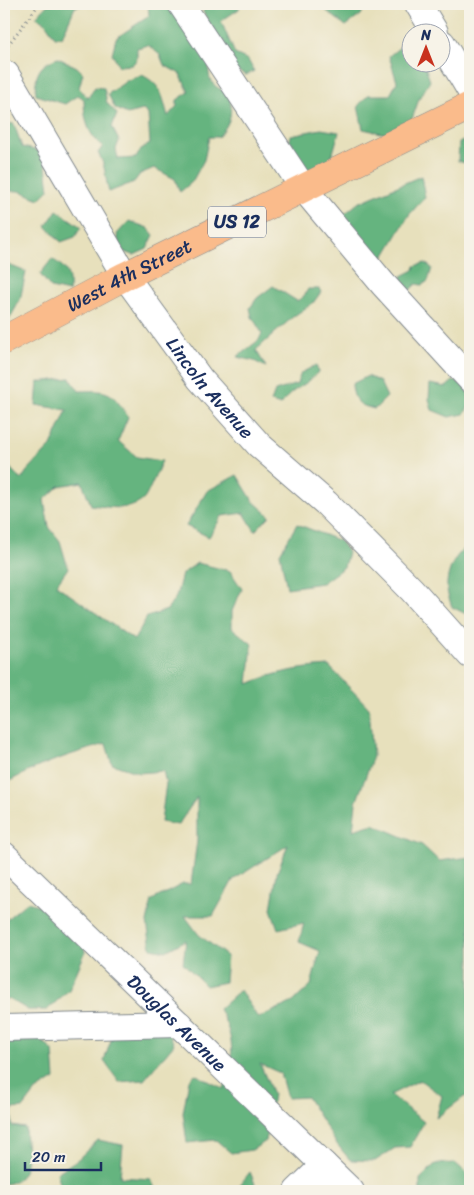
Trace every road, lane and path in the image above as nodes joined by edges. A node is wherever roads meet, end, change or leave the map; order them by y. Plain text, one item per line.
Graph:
1 (40, 4) edge
2 (181, 4) edge
3 (418, 4) edge
4 (429, 22) edge
5 (452, 60) edge
6 (5, 62) edge
7 (470, 90) edge
8 (470, 106) edge
9 (304, 189) junction
10 (125, 276) junction
11 (4, 340) edge
12 (470, 379) edge
13 (470, 655) edge
14 (4, 854) edge
15 (179, 1024) junction
16 (4, 1028) edge
17 (324, 1165) junction
18 (297, 1191) edge
19 (351, 1191) edge

1 - 6 path
2 - 9 street
3 - 4 street
5 - 7 street
6 - 10 street, Lincoln Avenue
8 - 9 main road, West 4th Street / US 12
9 - 10 main road, West 4th Street / US 12
9 - 12 street
10 - 11 main road, West 4th Street / US 12
10 - 13 street, Lincoln Avenue
14 - 15 street, Douglas Avenue
15 - 16 street
15 - 17 street, Douglas Avenue
17 - 18 street
17 - 19 street, Douglas Avenue

